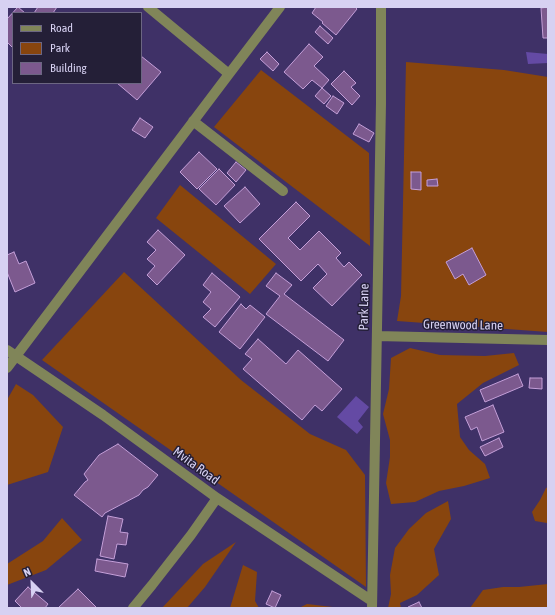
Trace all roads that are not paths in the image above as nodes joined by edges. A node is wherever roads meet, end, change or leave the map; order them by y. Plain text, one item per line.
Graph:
1 (148, 7) edge
2 (280, 7) edge
3 (381, 7) edge
4 (229, 74) junction
5 (193, 121) junction
6 (284, 191) dead end
7 (377, 336) junction
8 (548, 340) edge
9 (7, 350) edge
10 (16, 356) junction
11 (7, 368) edge
12 (217, 498) junction
13 (372, 604) edge
14 (133, 608) edge

1 - 4 street
2 - 4 street
3 - 7 street, Park Lane
4 - 5 street
5 - 6 street
5 - 10 street
7 - 8 street, Greenwood Lane
7 - 13 street, Park Lane
9 - 10 street, Mvita Road
10 - 11 street
10 - 12 street, Mvita Road
12 - 13 street, Mvita Road
12 - 14 street

